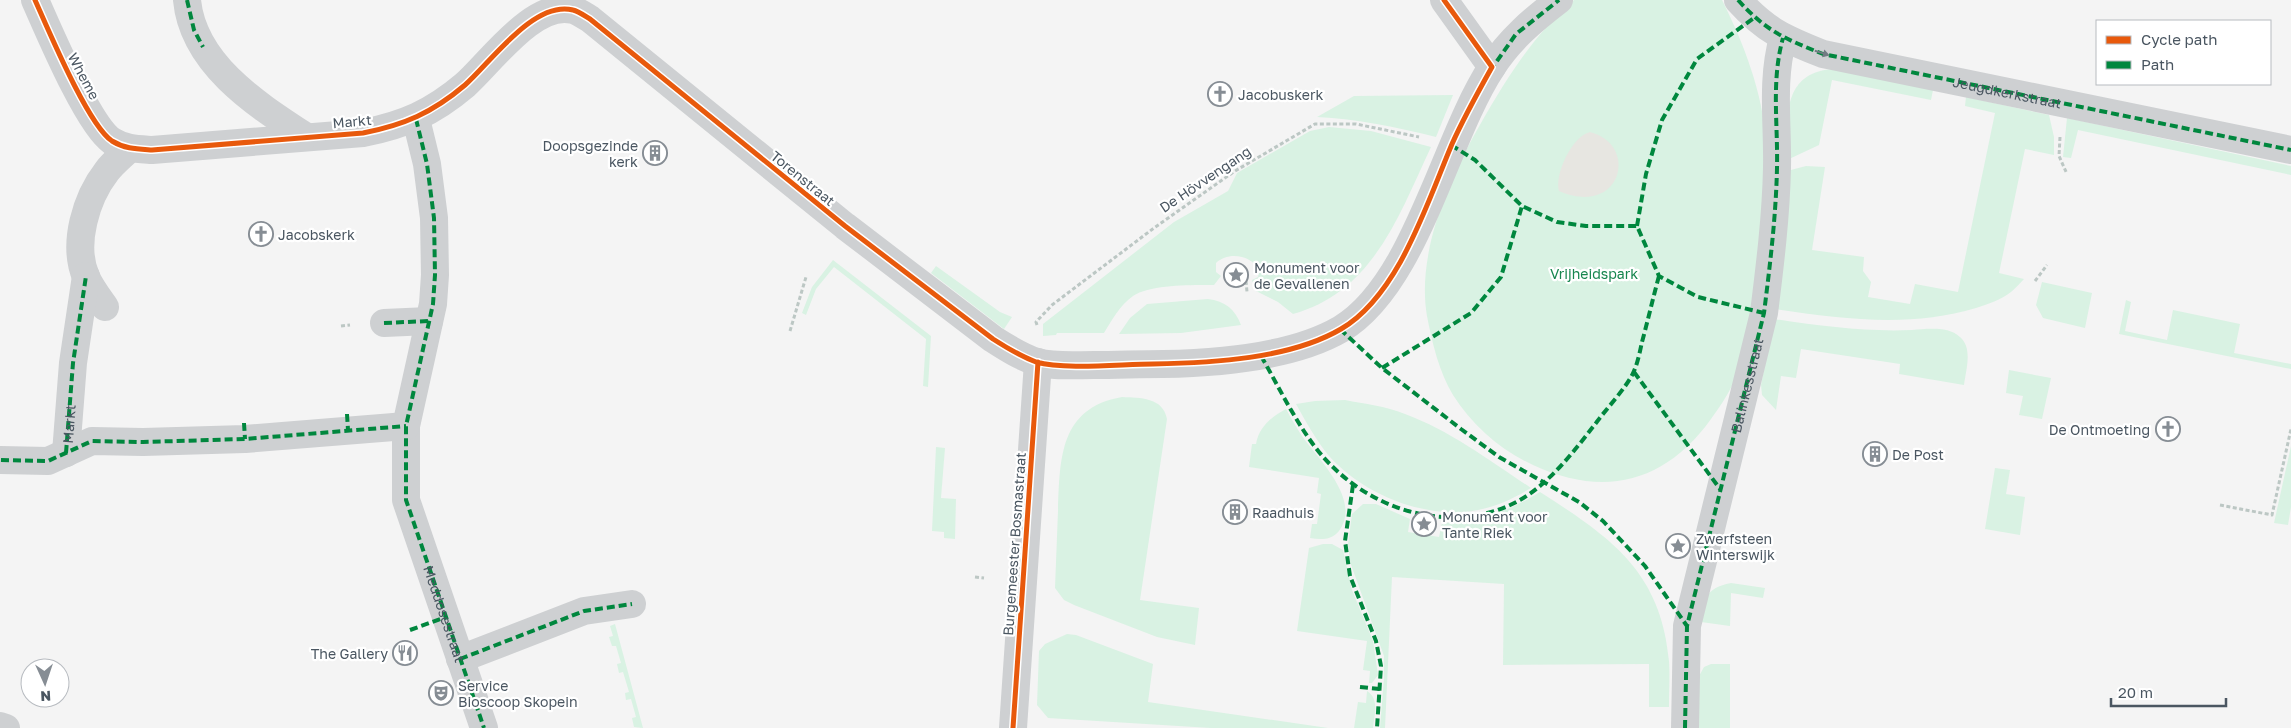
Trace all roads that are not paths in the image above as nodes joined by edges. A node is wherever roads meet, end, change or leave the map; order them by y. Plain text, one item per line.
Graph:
1 (35, 0) edge
2 (187, 0) edge
3 (1444, 0) edge
4 (1559, 0) edge
5 (1738, 0) edge
6 (557, 5) edge
7 (1783, 38) junction
8 (1492, 67) junction
9 (416, 119) junction
10 (305, 136) junction
11 (129, 149) junction
12 (2291, 150) edge
13 (86, 276) junction
14 (105, 307) dead end
15 (429, 321) junction
16 (384, 323) dead end
17 (1038, 362) junction
18 (406, 426) junction
19 (66, 453) junction
20 (0, 465) edge
21 (632, 604) dead end
22 (460, 658) junction
23 (0, 726) edge
24 (6, 728) edge
25 (484, 728) edge
26 (1013, 728) edge
27 (1685, 728) edge

1 - 11 street, Wheme
2 - 10 street
3 - 8 street
4 - 8 street, Torenstraat
5 - 7 street, Jeugdkerkstraat
6 - 9 street, Markt
6 - 17 street, Torenstraat
7 -> 12 street, Jeugdkerkstraat
7 - 27 street, Balinkesstraat
8 - 17 street, Torenstraat
9 - 10 street, Markt
9 - 15 street
10 - 11 street, Markt
11 - 13 street, Markt
13 - 14 street, Markt
13 - 19 street, Markt
15 - 16 street
15 - 18 street
17 - 26 street, Burgemeester Bosmastraat
18 - 19 street, Markt
18 - 22 street, Meddosestraat
19 - 20 street, Markt
21 - 22 street
22 - 25 street, Meddosestraat
23 - 24 street

